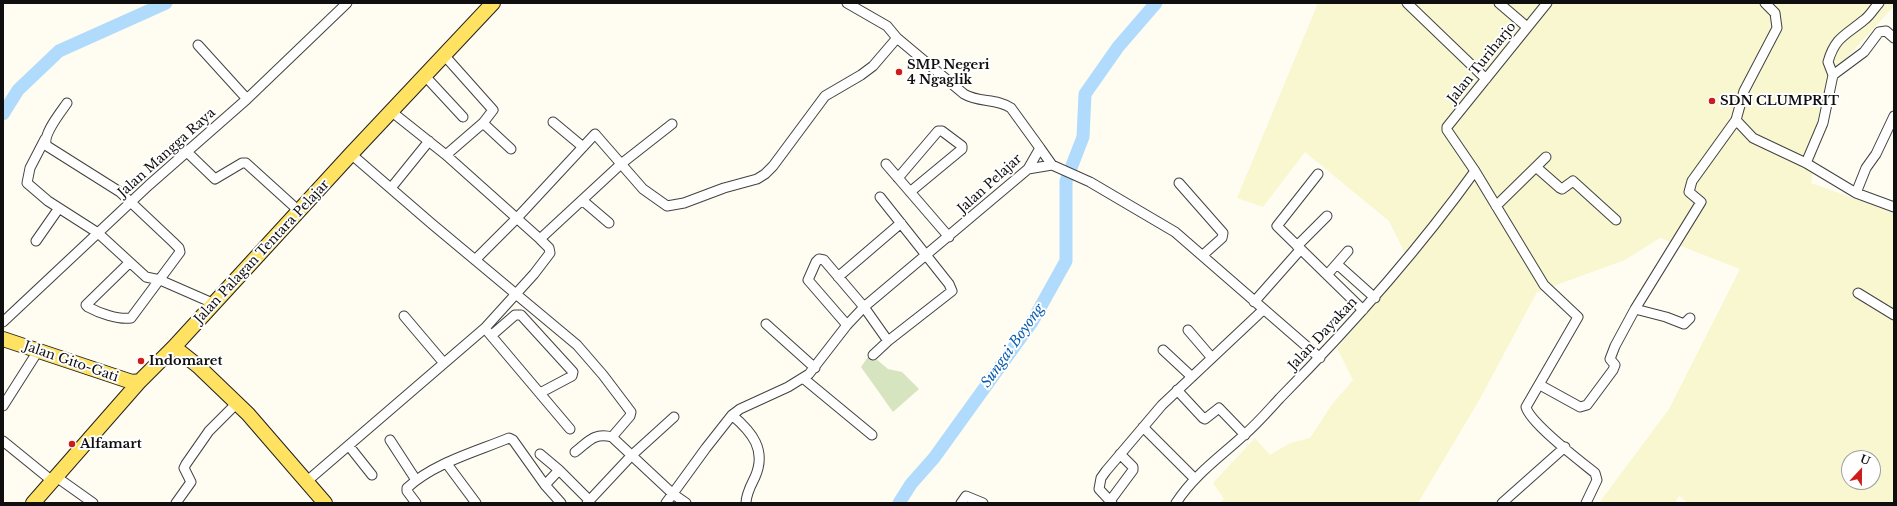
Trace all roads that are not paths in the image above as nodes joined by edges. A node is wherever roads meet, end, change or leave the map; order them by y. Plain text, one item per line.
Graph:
1 (347, 3) edge
2 (493, 3) edge
3 (847, 3) edge
4 (1407, 3) edge
5 (1499, 3) edge
6 (1547, 3) edge
7 (1765, 3) edge
8 (1879, 3) edge
9 (1527, 27) junction
10 (897, 38) junction
11 (1894, 38) edge
12 (198, 45) dead end
13 (444, 55) junction
14 (1833, 75) junction
15 (425, 76) junction
16 (1486, 79) junction
17 (247, 99) junction
18 (67, 103) dead end
19 (392, 112) junction
20 (1894, 116) edge
21 (463, 117) dead end
22 (1736, 120) junction
23 (553, 122) dead end
24 (483, 123) junction
25 (672, 124) dead end
26 (45, 139) junction
27 (429, 141) junction
28 (583, 147) junction
29 (1040, 148) junction
30 (510, 149) dead end
31 (187, 152) junction
32 (351, 154) junction
33 (446, 155) junction
34 (1546, 157) dead end
35 (1806, 163) junction
36 (621, 164) junction
37 (886, 164) dead end
38 (1056, 167) junction
39 (1536, 167) junction
40 (1028, 169) junction
41 (1475, 171) junction
42 (1318, 174) dead end
43 (898, 178) junction
44 (1179, 183) dead end
45 (391, 188) junction
46 (910, 192) junction
47 (1856, 193) junction
48 (880, 197) dead end
49 (582, 200) junction
50 (131, 202) junction
51 (1496, 206) junction
52 (1894, 207) edge
53 (59, 208) junction
54 (299, 211) junction
55 (1327, 216) dead end
56 (517, 218) junction
57 (1616, 220) dead end
58 (901, 223) junction
59 (609, 224) dead end
60 (98, 233) junction
61 (949, 237) junction
62 (540, 239) junction
63 (36, 241) dead end
64 (1299, 248) junction
65 (1348, 251) dead end
66 (1203, 255) junction
67 (926, 256) junction
68 (475, 260) junction
69 (129, 263) junction
70 (1337, 264) junction
71 (1327, 275) junction
72 (838, 277) junction
73 (160, 280) junction
74 (236, 280) junction
75 (1858, 293) dead end
76 (516, 294) junction
77 (1375, 298) junction
78 (208, 301) junction
79 (1254, 302) junction
80 (864, 307) junction
81 (1635, 309) junction
82 (1263, 310) junction
83 (1363, 310) junction
84 (1894, 315) edge
85 (404, 316) dead end
86 (1690, 318) dead end
87 (3, 322) edge
88 (766, 324) dead end
89 (847, 325) junction
90 (485, 328) junction
91 (1188, 330) dead end
92 (492, 336) junction
93 (3, 339) edge
94 (888, 341) junction
95 (174, 342) junction
96 (1163, 350) dead end
97 (38, 351) junction
98 (873, 355) dead end
99 (1212, 358) junction
100 (1320, 358) junction
101 (443, 362) junction
102 (815, 368) junction
103 (803, 378) junction
104 (1192, 378) junction
105 (140, 381) junction
106 (1540, 386) junction
107 (1177, 390) junction
108 (540, 393) junction
109 (237, 403) junction
110 (3, 406) edge
111 (732, 416) junction
112 (674, 417) dead end
113 (1143, 427) junction
114 (570, 429) dead end
115 (872, 435) dead end
116 (1245, 435) junction
117 (612, 437) junction
118 (390, 440) dead end
119 (5, 446) edge
120 (349, 446) junction
121 (1565, 447) junction
122 (575, 452) dead end
123 (540, 454) dead end
124 (1120, 454) junction
125 (631, 456) junction
126 (447, 464) junction
127 (559, 470) junction
128 (372, 475) dead end
129 (53, 478) junction
130 (1194, 478) junction
131 (416, 480) junction
132 (306, 482) junction
133 (545, 485) junction
134 (673, 494) junction
135 (558, 502) edge
136 (588, 502) edge
137 (1111, 502) edge
138 (33, 503) edge
139 (93, 503) edge
140 (176, 503) edge
141 (325, 503) edge
142 (416, 503) edge
143 (476, 503) edge
144 (666, 503) edge
145 (686, 503) edge
146 (746, 503) edge
147 (961, 503) edge
148 (983, 503) edge
149 (1176, 503) edge
150 (1502, 503) edge
151 (1586, 503) edge

1 - 17 street, Jalan Mangga Raya
2 - 13 main road, Jalan Palagan Tentara Pelajar
3 - 10 street
4 - 16 street
5 - 9 street
6 - 9 street, Jalan Turiharjo
7 - 22 street
8 - 14 street
9 - 16 street, Jalan Turiharjo
10 - 29 street
10 - 36 street
11 - 14 street
12 - 17 street
13 - 15 main road, Jalan Palagan Tentara Pelajar
13 - 24 street
14 - 35 street
15 - 19 main road, Jalan Palagan Tentara Pelajar
15 - 21 street
16 - 41 street, Jalan Turiharjo
17 - 31 street, Jalan Mangga Raya
18 - 26 street
19 - 27 street
19 - 32 main road, Jalan Palagan Tentara Pelajar
20 - 47 street
22 - 35 street
22 - 81 street
23 - 28 street
24 - 30 street
24 - 33 street
25 - 36 street
26 - 50 street
26 - 53 street
27 - 33 street
27 - 45 street
28 - 36 street
28 - 56 street
29 - 38 street
29 - 40 street, Jalan Pelajar
31 - 50 street, Jalan Mangga Raya
31 - 54 street
32 - 45 street
32 - 54 main road, Jalan Palagan Tentara Pelajar
33 - 56 street
34 - 39 street
35 - 47 street
36 - 49 street
37 - 43 street
38 - 40 street
38 - 66 street
39 - 51 street
39 - 57 street
40 - 61 street, Jalan Pelajar
41 - 51 street
41 - 77 street, Jalan Dayakan
42 - 64 street
43 - 46 street
43 - 46 street
44 - 66 street
45 - 68 street
46 - 61 street
47 - 52 street
48 - 58 street
49 - 59 street
49 - 62 street
50 - 60 street, Jalan Mangga Raya
50 - 73 street
51 - 106 street
53 - 60 street
53 - 63 street
54 - 74 main road, Jalan Palagan Tentara Pelajar
55 - 64 street
56 - 62 street
56 - 68 street
58 - 67 street
58 - 72 street
60 - 69 street
60 - 87 street, Jalan Mangga Raya
61 - 67 street, Jalan Pelajar
62 - 76 street
64 - 71 street
64 - 79 street
65 - 70 street
66 - 79 street
67 - 80 street, Jalan Pelajar
67 - 94 street
68 - 76 street
69 - 73 street
69 - 73 street
70 - 71 street
70 - 77 street
71 - 83 street
72 - 80 street
72 - 89 street
73 - 78 street
74 - 78 street
74 - 95 main road, Jalan Palagan Tentara Pelajar
75 - 84 street
76 - 90 street
76 - 117 street
77 - 83 street, Jalan Dayakan
78 - 95 street
79 - 82 street
80 - 89 street, Jalan Pelajar
80 - 94 street
81 - 86 street
81 - 106 street
82 - 99 street
82 - 100 street
83 - 100 street, Jalan Dayakan
85 - 101 street
88 - 102 street
89 - 102 street, Jalan Pelajar
90 - 92 street
90 - 101 street
91 - 99 street
92 - 108 street
92 - 108 street
93 - 97 main road, Jalan Gito-Gati
94 - 98 street
95 - 105 main road, Jalan Palagan Tentara Pelajar
95 - 109 main road
96 - 104 street
97 - 105 main road, Jalan Gito-Gati
97 - 110 street
99 - 104 street
100 - 116 street, Jalan Dayakan
101 - 120 street
102 - 103 street, Jalan Pelajar
103 - 111 street, Jalan Pelajar
103 - 115 street
104 - 107 street
105 - 129 main road, Jalan Palagan Tentara Pelajar
106 - 121 street
107 - 113 street
107 - 116 street
108 - 114 street
109 - 132 main road
109 - 140 street
111 - 134 street, Jalan Pelajar
111 - 146 street
112 - 125 street
113 - 124 street
113 - 130 street
116 - 130 street, Jalan Dayakan
117 - 122 street
117 - 125 street
118 - 131 street
119 - 129 street
120 - 128 street
120 - 132 street
121 - 150 street
121 - 151 street
123 - 127 street
124 - 137 street
124 - 137 street
125 - 134 street
125 - 136 street
126 - 131 street
126 - 133 street
126 - 143 street
127 - 133 street
127 - 136 street
129 - 138 main road, Jalan Palagan Tentara Pelajar
129 - 139 street
130 - 149 street, Jalan Dayakan
131 - 142 street
132 - 141 main road
133 - 135 street
134 - 144 street, Jalan Pelajar
134 - 145 street
147 - 148 street

